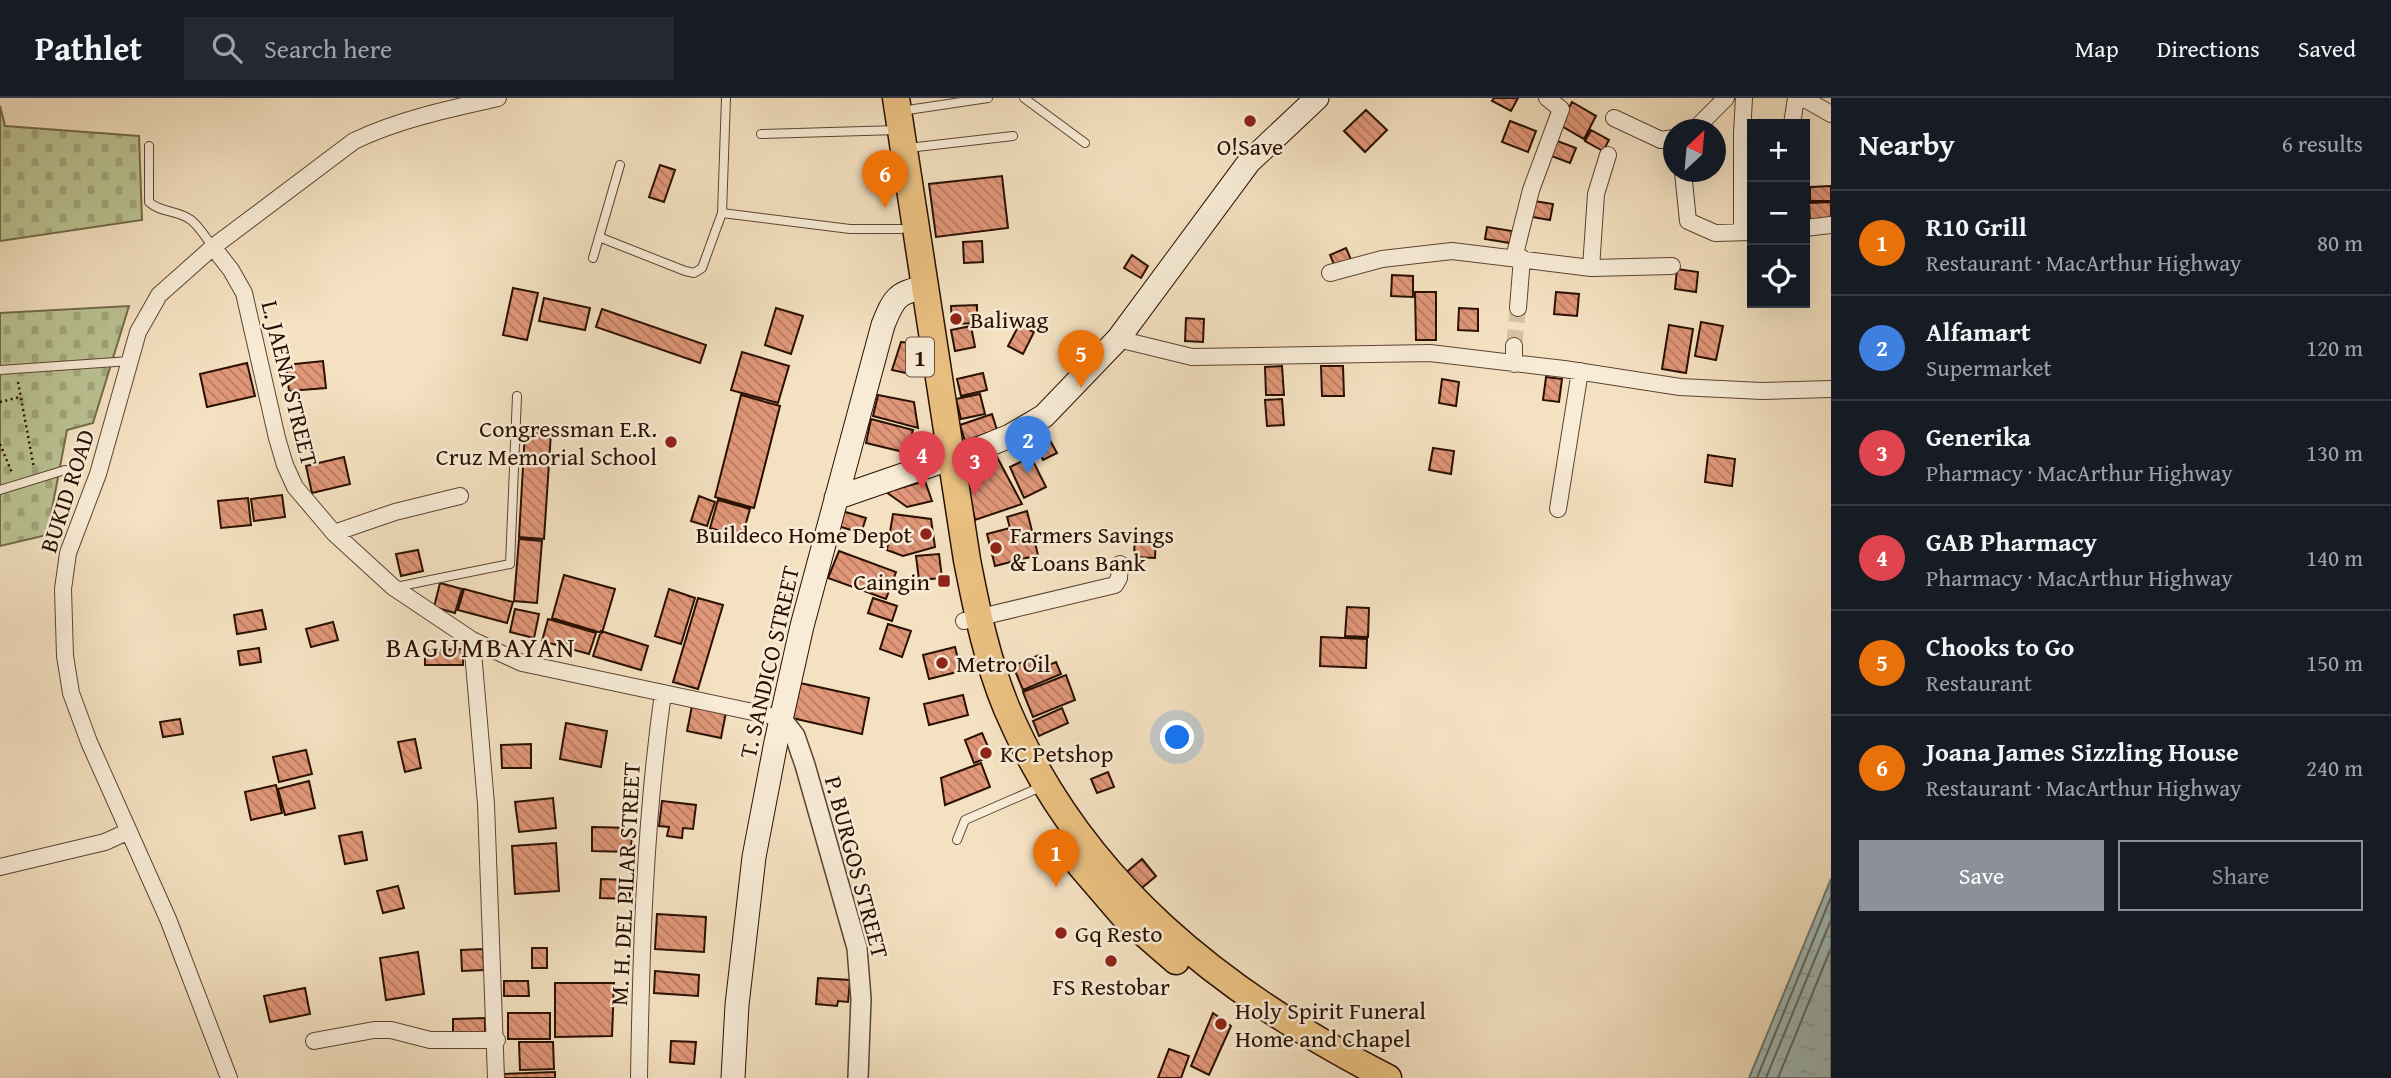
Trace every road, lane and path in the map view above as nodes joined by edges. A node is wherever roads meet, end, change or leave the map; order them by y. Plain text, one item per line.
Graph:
1 (498, 98) edge
2 (726, 98) edge
3 (988, 98) edge
4 (1024, 98) edge
5 (1317, 98) edge
6 (1547, 98) edge
7 (1726, 98) edge
8 (1744, 98) edge
9 (1796, 98) edge
10 (1803, 98) edge
11 (1566, 103) edge
12 (1831, 114) edge
13 (1614, 118) dead end
14 (1705, 119) edge
15 (1792, 119) edge
16 (899, 122) edge
17 (761, 134) dead end
18 (1013, 136) dead end
19 (1663, 140) edge
20 (1085, 143) dead end
21 (149, 146) dead end
22 (1608, 155) dead end
23 (620, 165) dead end
24 (1684, 182) edge
25 (908, 183) junction
26 (722, 213) junction
27 (1831, 225) edge
28 (1810, 227) edge
29 (901, 229) junction
30 (1747, 232) edge
31 (599, 237) junction
32 (213, 247) junction
33 (593, 258) dead end
34 (1518, 258) junction
35 (1672, 266) dead end
36 (1591, 268) junction
37 (1330, 273) dead end
38 (918, 288) junction
39 (1518, 308) tunnel mouth
40 (1118, 339) junction
41 (1514, 346) tunnel mouth
42 (131, 361) junction
43 (1514, 364) junction
44 (17, 367) junction
45 (1, 368) edge
46 (1580, 371) junction
47 (1831, 389) edge
48 (517, 396) dead end
49 (20, 397) junction
50 (0, 402) edge
51 (0, 444) edge
52 (944, 461) junction
53 (65, 470) dead end
54 (36, 479) junction
55 (17, 485) junction
56 (0, 490) edge
57 (460, 496) dead end
58 (836, 498) junction
59 (1558, 509) dead end
60 (334, 534) junction
61 (1120, 564) dead end
62 (393, 587) junction
63 (971, 620) junction
64 (472, 640) junction
65 (663, 693) junction
66 (781, 718) junction
67 (1039, 789) junction
68 (129, 831) junction
69 (957, 840) dead end
70 (0, 867) edge
71 (497, 1040) junction
72 (314, 1041) dead end
73 (229, 1078) edge
74 (496, 1078) edge
75 (639, 1078) edge
76 (733, 1078) edge
77 (858, 1078) edge
78 (1355, 1078) edge
79 (1388, 1078) edge

1 - 32 street, BUKID ROAD
2 - 26 lane
3 - 16 lane
4 - 20 lane
5 - 40 main road
6 - 11 street
7 - 14 street
8 - 30 street
9 - 15 street
10 - 12 street
11 - 34 street
13 - 19 street
16 - 17 lane
16 - 18 lane
16 - 25 highway, 1
21 - 32 lane
22 - 36 street
23 - 31 lane
24 - 30 street
25 - 29 highway, 1
25 - 38 highway, 1
26 - 29 lane
26 - 31 lane
27 - 28 street
29 - 38 highway, 1
31 - 33 lane
32 - 42 street, BUKID ROAD
32 - 60 street, L. JAENA STREET
34 - 36 street
34 - 37 street
34 - 39 street
35 - 36 street
38 - 52 highway, 1
38 - 58 main road, T. SANDICO STREET
40 - 43 street
40 - 52 main road
41 - 43 street
42 - 44 lane
42 - 68 street, BUKID ROAD
43 - 46 street
44 - 45 lane
44 - 49 path
46 - 47 street
46 - 59 street
48 - 62 lane
49 - 50 path
49 - 54 path
51 - 55 path
52 - 58 main road
52 - 63 highway, 1
53 - 54 lane
54 - 55 lane
55 - 56 lane
57 - 60 street
58 - 66 main road, T. SANDICO STREET
60 - 62 street, L. JAENA STREET
61 - 63 street
62 - 64 street, L. JAENA STREET
63 - 67 highway, 1
64 - 65 street, L. JAENA STREET
64 - 71 street
65 - 66 street, L. JAENA STREET
65 - 75 street, M. H. DEL PILAR STREET
66 - 76 main road, T. SANDICO STREET
66 - 77 street, P. BURGOS STREET
67 - 69 lane
67 - 78 highway, 1
67 - 79 highway, 1
68 - 70 street
68 - 73 street, BUKID ROAD
71 - 72 street
71 - 74 street

